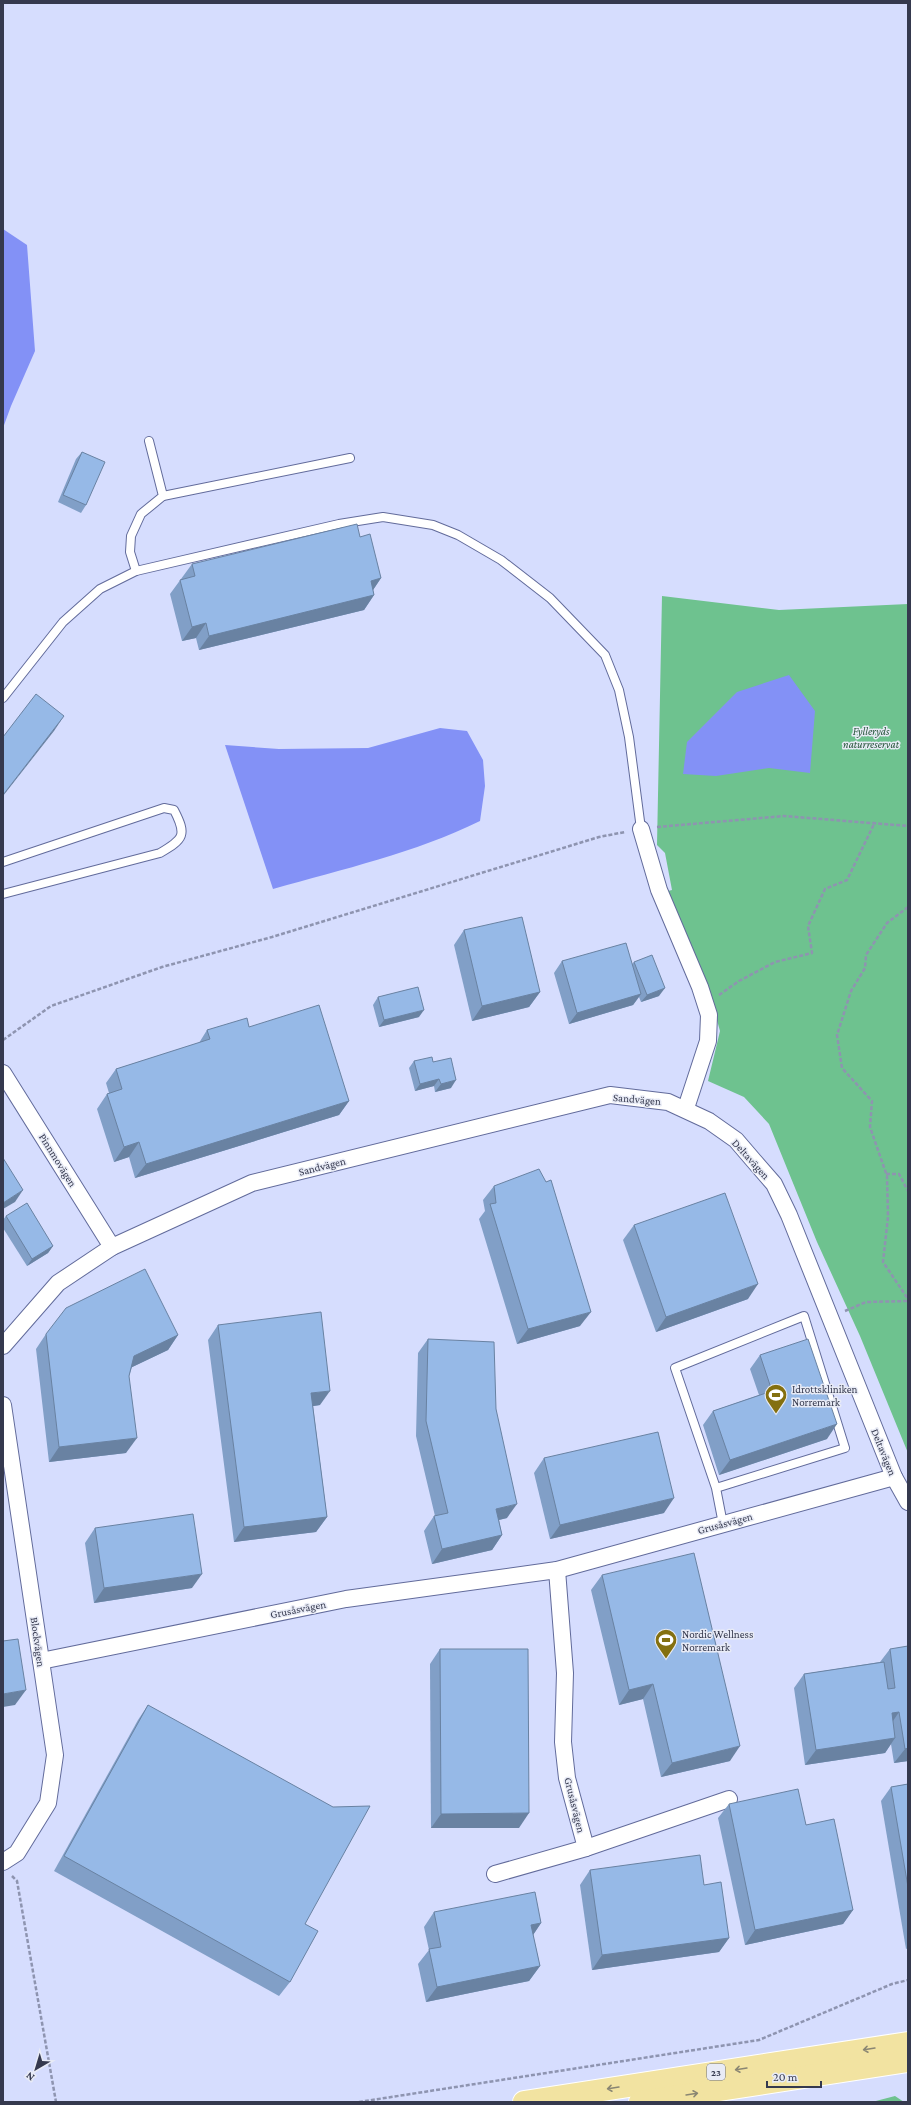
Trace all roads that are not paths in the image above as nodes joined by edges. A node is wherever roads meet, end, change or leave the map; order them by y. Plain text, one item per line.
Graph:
1 (149, 441) dead end
2 (350, 458) dead end
3 (163, 496) junction
4 (136, 571) junction
5 (3, 698) edge
6 (641, 829) joint
7 (3, 862) edge
8 (3, 894) edge
9 (3, 1073) edge
10 (686, 1108) junction
11 (112, 1247) junction
12 (3, 1346) edge
13 (3, 1406) edge
14 (894, 1477) junction
15 (716, 1488) junction
16 (908, 1502) edge
17 (723, 1524) junction
18 (557, 1570) junction
19 (41, 1661) junction
20 (729, 1799) dead end
21 (586, 1848) junction
22 (5, 1866) edge
23 (495, 1874) dead end
24 (908, 2043) edge
25 (908, 2061) edge
26 (524, 2102) edge
27 (640, 2102) edge

1 - 3 lane
2 - 3 lane
3 - 4 lane
4 - 5 lane
4 - 6 lane
6 - 10 street
7 - 8 lane
9 - 11 street, Pinnmovägen
10 - 11 street, Sandvägen
10 - 14 street, Deltavägen
11 - 12 street, Sandvägen
13 - 19 street, Blockvägen
14 - 16 street, Deltavägen
14 - 17 street, Grusåsvägen
15 - 15 lane
15 - 17 lane
17 - 18 street, Grusåsvägen
18 - 19 street, Grusåsvägen
18 - 21 street, Grusåsvägen
19 - 22 street, Blockvägen
20 - 21 street, Grusåsvägen
21 - 23 street, Grusåsvägen
24 -> 26 main road, 23
27 -> 25 main road, 23

